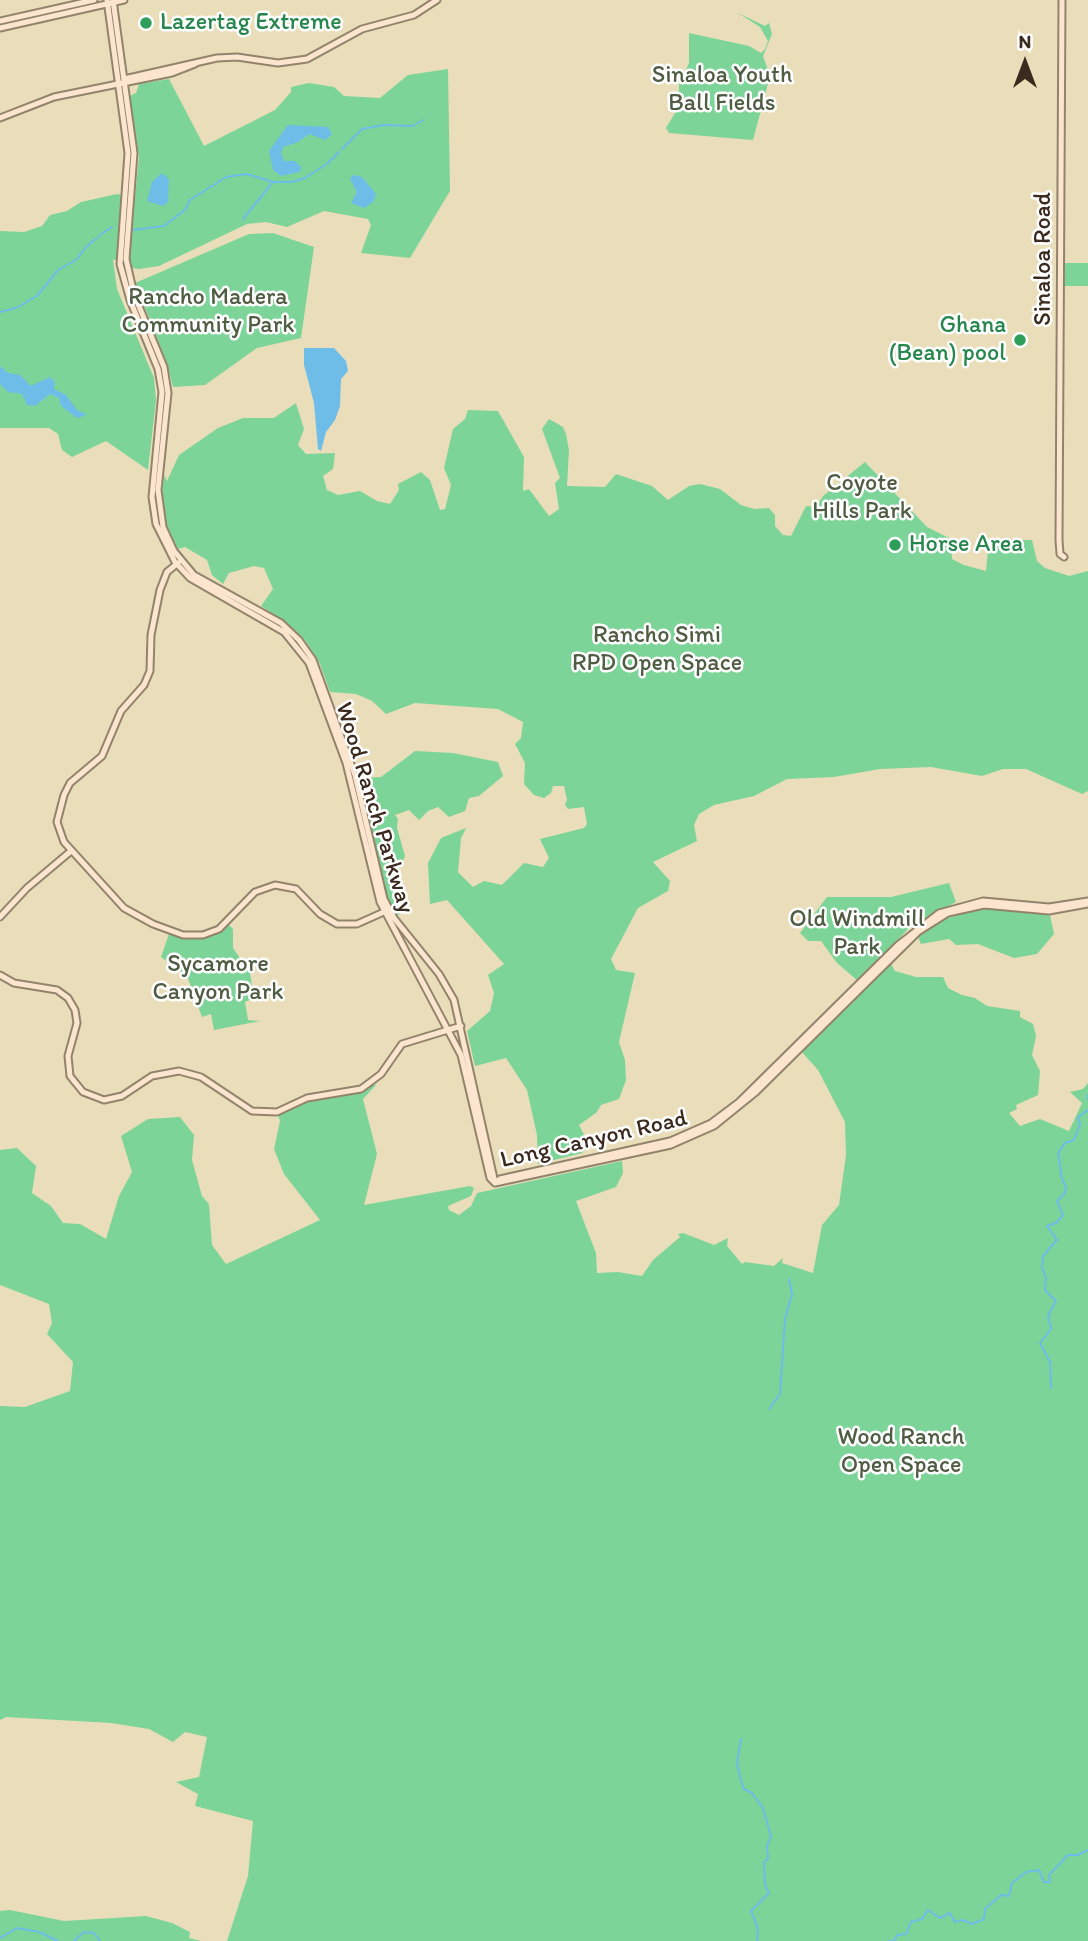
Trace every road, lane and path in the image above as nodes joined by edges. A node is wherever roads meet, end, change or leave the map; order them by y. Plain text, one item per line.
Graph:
1 (94, 0) edge
2 (124, 0) edge
3 (438, 0) edge
4 (1062, 0) edge
5 (110, 2) edge
6 (0, 21) edge
7 (0, 28) edge
8 (123, 81) junction
9 (0, 118) edge
10 (1064, 558) dead end
11 (179, 564) junction
12 (71, 851) junction
13 (1088, 902) edge
14 (386, 911) junction
15 (0, 917) edge
16 (0, 975) edge
17 (461, 1026) junction
18 (449, 1029) junction
19 (495, 1183) junction

1 - 6 main road
2 - 5 main road
3 - 8 main road
4 - 10 main road, Sinaloa Road
5 - 7 main road
5 - 8 main road, Wood Ranch Parkway
8 - 9 main road
8 - 11 main road, Wood Ranch Parkway
11 - 12 main road
11 - 14 main road, Wood Ranch Parkway
12 - 14 main road
12 - 15 main road
13 - 19 main road, Long Canyon Road
14 - 17 main road, Wood Ranch Parkway
14 - 18 main road, Wood Ranch Parkway
16 - 18 main road
17 - 18 main road
17 - 19 main road, Wood Ranch Parkway
18 - 19 main road, Wood Ranch Parkway

